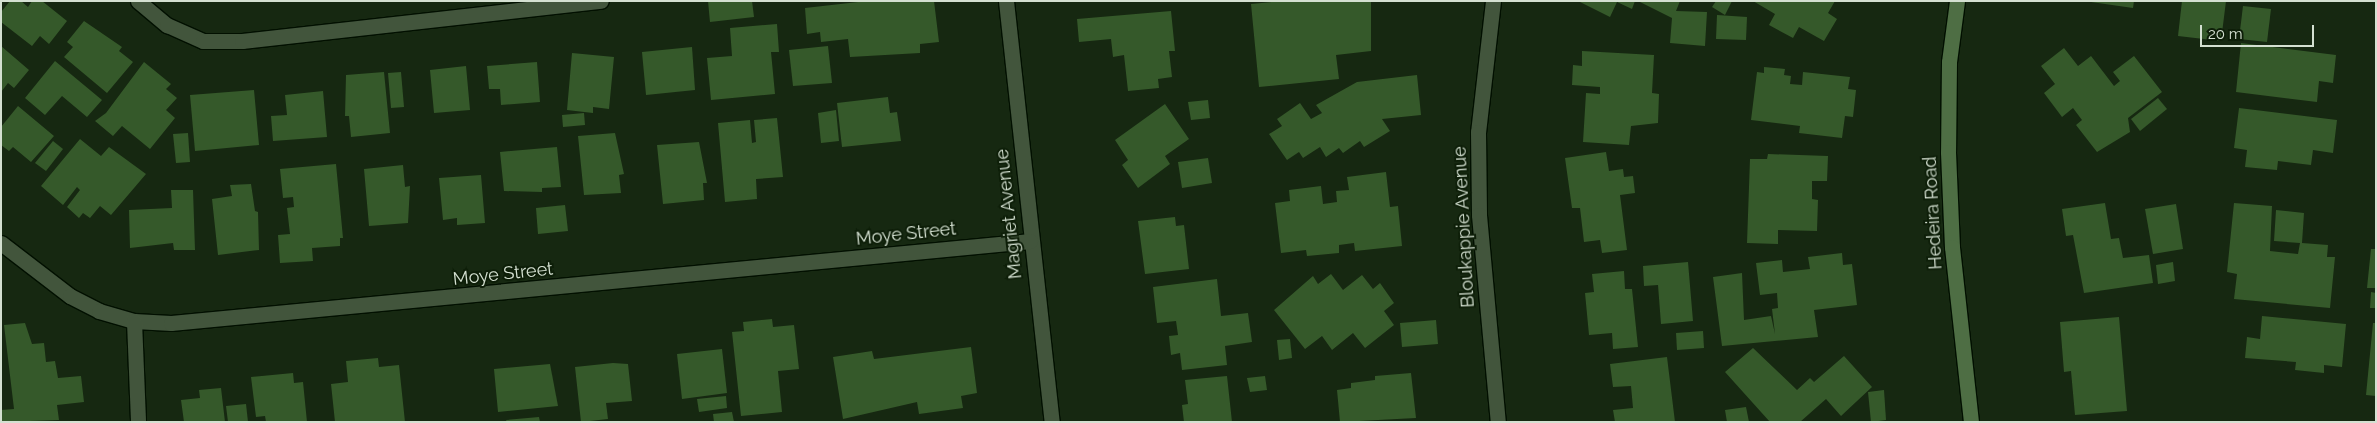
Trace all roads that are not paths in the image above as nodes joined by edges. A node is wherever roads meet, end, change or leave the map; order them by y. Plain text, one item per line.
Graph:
1 (138, 1) edge
2 (600, 1) edge
3 (1006, 1) edge
4 (1494, 1) edge
5 (1957, 1) edge
6 (1030, 241) junction
7 (1, 243) edge
8 (134, 321) junction
9 (138, 422) edge
10 (1052, 422) edge
11 (1498, 422) edge
12 (1971, 422) edge

1 - 2 street
3 - 6 street, Magriet Avenue
4 - 11 street, Bloukappie Avenue
5 - 12 street, Hedeira Road
6 - 8 street, Moye Street
6 - 10 street, Magriet Avenue
7 - 8 street, Moye Street
8 - 9 street

